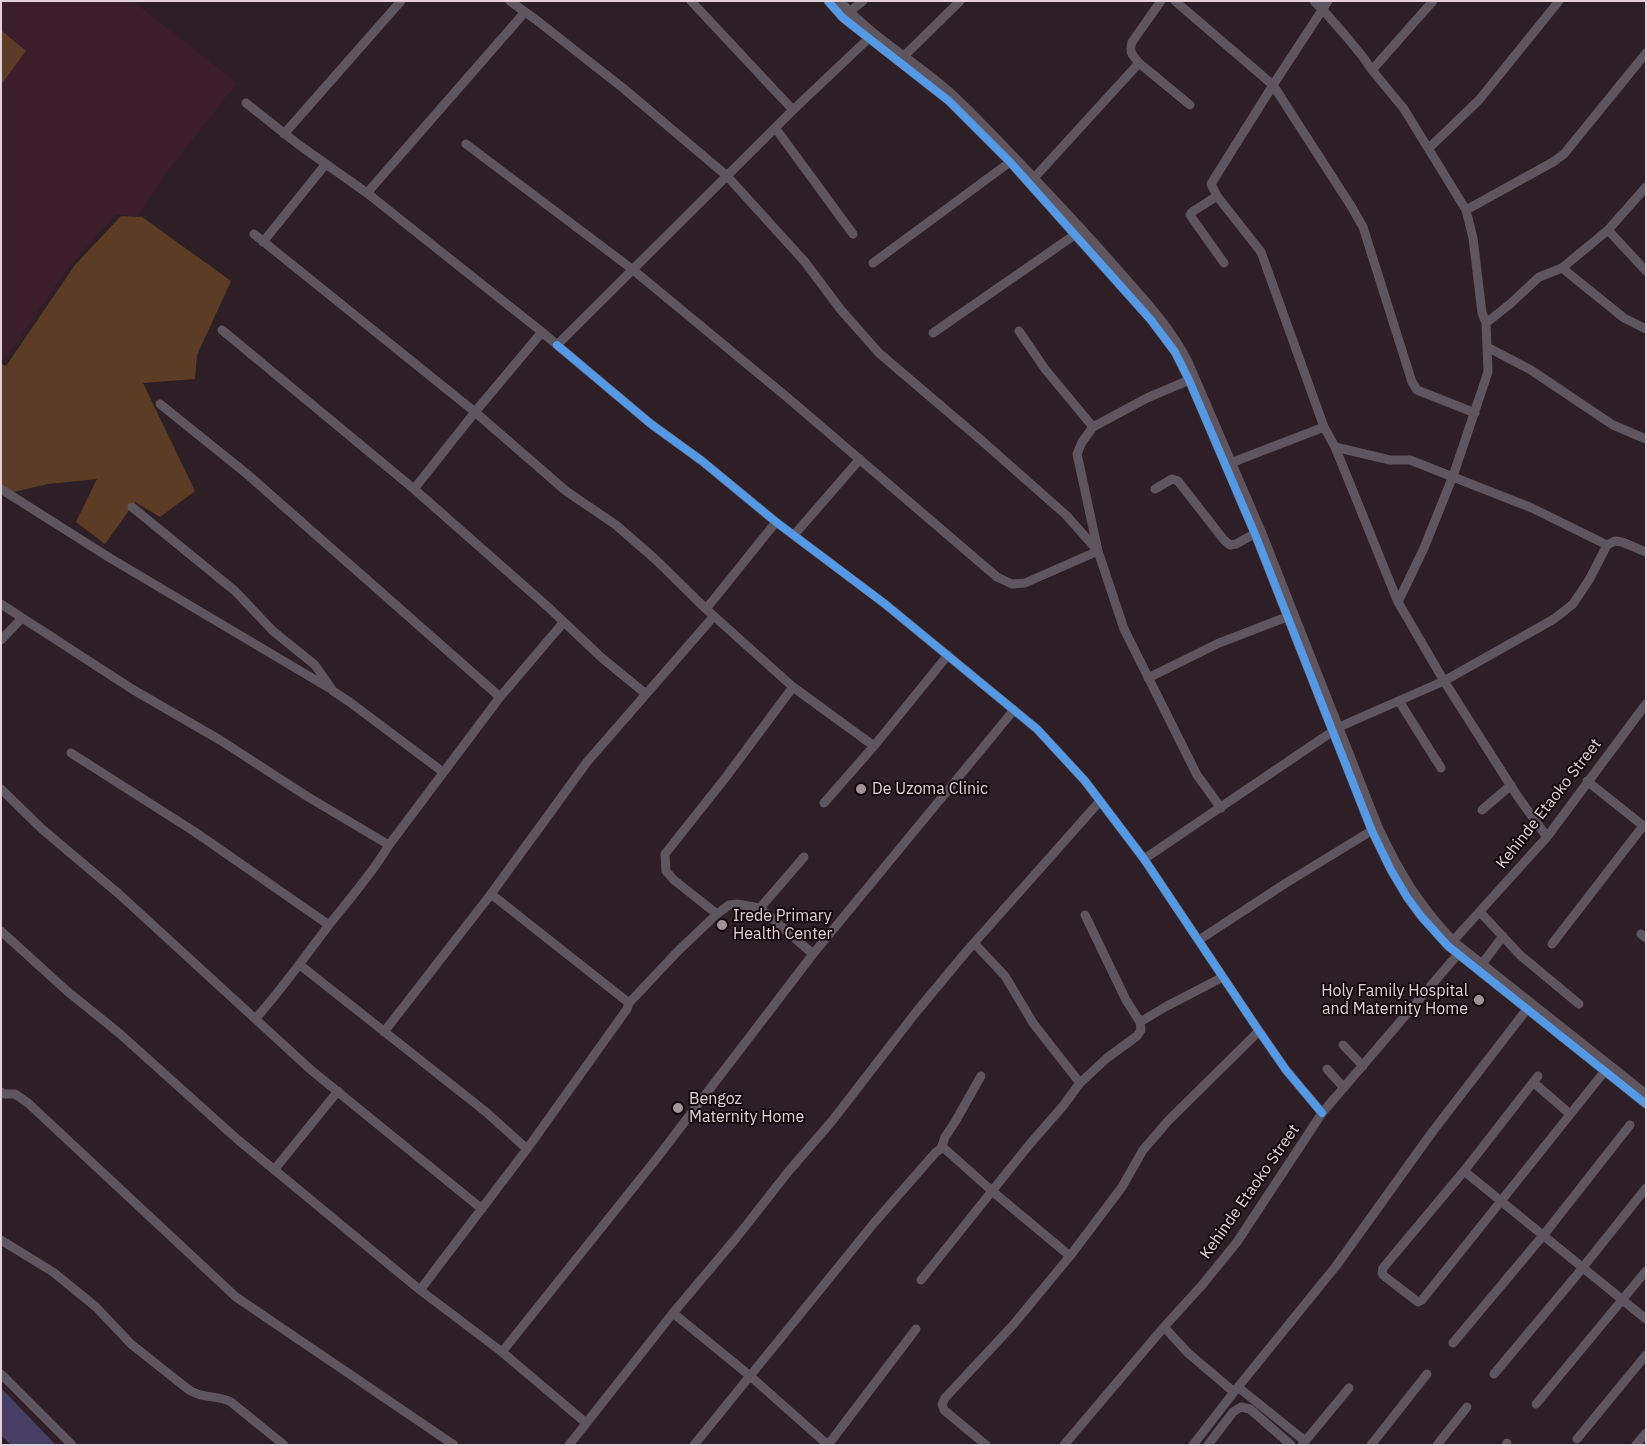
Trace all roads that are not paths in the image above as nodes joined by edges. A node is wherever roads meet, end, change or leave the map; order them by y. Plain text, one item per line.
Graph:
1 (401, 1) edge
2 (510, 1) edge
3 (691, 1) edge
4 (828, 1) edge
5 (840, 1) edge
6 (863, 1) edge
7 (960, 1) edge
8 (1161, 1) edge
9 (1175, 1) edge
10 (1314, 1) edge
11 (1328, 1) edge
12 (1433, 1) edge
13 (1559, 1) edge
14 (1323, 10) junction
15 (525, 12) junction
16 (849, 12) junction
17 (868, 39) junction
18 (1646, 53) edge
19 (903, 57) junction
20 (1140, 63) junction
21 (1372, 70) junction
22 (1273, 85) junction
23 (246, 103) dead end
24 (1190, 105) dead end
25 (793, 110) junction
26 (776, 130) junction
27 (284, 134) junction
28 (466, 144) dead end
29 (1429, 148) junction
30 (1010, 162) junction
31 (325, 165) junction
32 (727, 176) junction
33 (1034, 178) junction
34 (1646, 187) edge
35 (367, 193) junction
36 (1217, 196) junction
37 (1466, 210) junction
38 (1608, 230) junction
39 (254, 234) dead end
40 (852, 234) dead end
41 (1076, 234) junction
42 (263, 242) junction
43 (873, 263) dead end
44 (1224, 264) dead end
45 (1562, 268) junction
46 (632, 269) junction
47 (1646, 271) edge
48 (1486, 323) junction
49 (1646, 329) edge
50 (222, 330) dead end
51 (1019, 331) dead end
52 (542, 332) junction
53 (933, 333) dead end
54 (557, 345) junction
55 (1487, 347) junction
56 (1192, 379) junction
57 (160, 404) dead end
58 (475, 412) junction
59 (1475, 413) junction
60 (1093, 427) junction
61 (1324, 427) junction
62 (1646, 439) edge
63 (1335, 447) junction
64 (860, 459) junction
65 (1229, 463) junction
66 (1453, 476) junction
67 (1, 489) edge
68 (1155, 489) dead end
69 (414, 490) junction
70 (132, 507) dead end
71 (776, 522) junction
72 (1258, 532) junction
73 (794, 535) junction
74 (1607, 545) junction
75 (1098, 551) junction
76 (1646, 552) edge
77 (1398, 602) junction
78 (1, 604) edge
79 (706, 609) junction
80 (714, 616) junction
81 (1291, 616) junction
82 (22, 618) junction
83 (563, 622) junction
84 (1, 640) edge
85 (948, 655) junction
86 (1148, 678) junction
87 (1444, 681) junction
88 (794, 687) junction
89 (333, 691) junction
90 (646, 694) junction
91 (500, 697) junction
92 (1399, 701) junction
93 (1646, 704) edge
94 (1013, 711) junction
95 (1336, 730) junction
96 (874, 746) junction
97 (71, 753) dead end
98 (1441, 768) dead end
99 (443, 772) junction
100 (1587, 781) junction
101 (1511, 785) junction
102 (1, 789) edge
103 (1100, 801) junction
104 (824, 803) dead end
105 (1221, 808) junction
106 (1482, 810) dead end
107 (1645, 827) edge
108 (1375, 829) junction
109 (1547, 837) junction
110 (389, 845) junction
111 (804, 857) dead end
112 (1144, 859) junction
113 (491, 894) junction
114 (760, 908) junction
115 (1480, 912) junction
116 (717, 914) junction
117 (1086, 915) dead end
118 (329, 925) junction
119 (1, 931) edge
120 (1503, 936) junction
121 (1199, 940) junction
122 (1453, 941) junction
123 (974, 942) junction
124 (1552, 944) dead end
125 (813, 954) junction
126 (1458, 954) junction
127 (300, 965) junction
128 (1480, 967) junction
129 (1223, 977) junction
130 (1517, 996) junction
131 (629, 1003) junction
132 (1579, 1004) dead end
133 (1527, 1009) junction
134 (256, 1018) junction
135 (1140, 1022) junction
136 (1259, 1031) junction
137 (384, 1032) junction
138 (1342, 1045) dead end
139 (1363, 1066) junction
140 (1328, 1069) dead end
141 (1604, 1072) junction
142 (981, 1076) dead end
143 (1646, 1080) edge
144 (1080, 1083) junction
145 (1344, 1088) junction
146 (338, 1091) junction
147 (1640, 1093) edge
148 (2, 1095) edge
149 (1646, 1104) edge
150 (1322, 1113) junction
151 (1570, 1114) junction
152 (1630, 1125) dead end
153 (527, 1148) junction
154 (941, 1148) junction
155 (274, 1170) junction
156 (1464, 1170) junction
157 (1646, 1188) edge
158 (992, 1191) junction
159 (1501, 1201) junction
160 (482, 1209) junction
161 (1543, 1235) junction
162 (1, 1240) edge
163 (1070, 1256) junction
164 (1583, 1268) junction
165 (1646, 1271) edge
166 (921, 1280) dead end
167 (420, 1290) junction
168 (1622, 1300) junction
169 (673, 1312) junction
170 (1646, 1319) edge
171 (1164, 1327) junction
172 (916, 1329) dead end
173 (1453, 1342) dead end
174 (502, 1352) junction
175 (1646, 1355) edge
176 (1, 1374) edge
177 (1427, 1374) dead end
178 (1494, 1374) dead end
179 (749, 1375) junction
180 (1350, 1388) dead end
181 (1236, 1390) junction
182 (1536, 1404) dead end
183 (1468, 1407) dead end
184 (586, 1423) junction
185 (1646, 1433) edge
186 (1576, 1439) dead end
187 (1303, 1443) edge
188 (72, 1445) edge
189 (284, 1445) edge
190 (454, 1445) edge
191 (569, 1445) edge
192 (694, 1445) edge
193 (828, 1445) edge
194 (986, 1445) edge
195 (1064, 1445) edge
196 (1193, 1445) edge
197 (1208, 1445) edge
198 (1291, 1445) edge
199 (1371, 1445) edge
200 (1437, 1445) edge
201 (1636, 1445) edge

1 - 27 street
2 - 15 street
3 - 25 street
4 - 17 street
5 - 16 street
6 - 16 street
7 - 19 street
8 - 20 street
9 - 22 street
10 - 14 street
11 - 14 street
12 - 21 street
13 - 29 street
14 - 21 street
14 - 22 street
15 - 32 street
15 - 35 street
16 - 19 street
17 - 25 street
17 - 30 street
18 - 37 street
19 - 33 street
20 - 24 street
20 - 33 street
21 - 29 street
22 - 36 street
22 - 59 street
23 - 27 street
25 - 26 street
26 - 32 street
26 - 40 street
27 - 31 street
28 - 46 street
29 - 37 street
30 - 41 street
30 - 43 street
31 - 35 street
31 - 42 street
32 - 46 street
32 - 75 street
33 - 56 street
34 - 38 street
35 - 52 street
36 - 44 street
36 - 61 street
37 - 48 street
38 - 45 street
38 - 47 street
39 - 42 street
41 - 53 street
41 - 56 street
42 - 58 street
45 - 48 street
45 - 49 street
46 - 54 street
46 - 64 street
48 - 55 street
50 - 69 street
51 - 60 street
52 - 54 street
52 - 58 street
54 - 71 street
55 - 59 street
55 - 62 street
56 - 60 street
56 - 65 street
57 - 91 street
58 - 69 street
58 - 79 street
59 - 66 street
60 - 75 street
61 - 63 street
61 - 65 street
63 - 66 street
63 - 77 street
64 - 73 street
64 - 75 street
65 - 72 street
66 - 74 street
66 - 77 street
67 - 89 street
68 - 72 street
69 - 83 street
70 - 89 street
71 - 73 street
71 - 79 street
72 - 81 street
73 - 85 street
74 - 76 street
74 - 87 street
75 - 86 street
77 - 87 street
78 - 82 street
79 - 80 street
80 - 88 street
80 - 90 street
81 - 86 street
81 - 95 street
82 - 84 street
82 - 110 street
83 - 90 street
83 - 91 street
85 - 94 street
85 - 96 street
86 - 105 street
87 - 92 street
87 - 101 street
88 - 96 street
88 - 116 street
89 - 99 street
90 - 113 street
91 - 99 street
92 - 95 street
92 - 98 street
93 - 100 street, Kehinde Etaoko Street
94 - 103 street
94 - 125 street
95 - 105 street
95 - 108 street
96 - 104 street
97 - 118 street
99 - 110 street
100 - 107 street
100 - 109 street, Kehinde Etaoko Street
101 - 106 street
101 - 109 street
102 - 134 street
103 - 112 street
103 - 123 street
105 - 112 street
107 - 124 street
108 - 121 street
108 - 122 street
108 - 126 street
109 - 115 street, Kehinde Etaoko Street
110 - 118 street
111 - 114 street
112 - 121 street
113 - 131 street
113 - 137 street
114 - 116 street
114 - 125 street
115 - 120 street
115 - 122 street, Kehinde Etaoko Street
116 - 131 street
117 - 135 street
118 - 127 street
119 - 155 street
120 - 128 street
120 - 132 street
121 - 129 street
122 - 128 street
123 - 144 street
123 - 169 street
125 - 174 street
126 - 128 street
126 - 139 street, Kehinde Etaoko Street
127 - 134 street
127 - 137 street
128 - 130 street
129 - 135 street
129 - 136 street
130 - 133 street
130 - 147 street
131 - 153 street
133 - 141 street
133 - 181 street
134 - 146 street
135 - 144 street
136 - 150 street
136 - 163 street
137 - 153 street
138 - 139 street
139 - 145 street, Kehinde Etaoko Street
140 - 145 street
141 - 147 street
141 - 151 street
142 - 154 street
143 - 147 street
144 - 158 street
145 - 150 street, Kehinde Etaoko Street
146 - 155 street
146 - 160 street
147 - 149 street
148 - 190 street
150 - 171 street, Kehinde Etaoko Street
151 - 156 street
151 - 159 street
152 - 161 street
153 - 160 street
154 - 158 street
154 - 179 street
155 - 167 street
156 - 159 street
156 - 159 street
157 - 164 street
158 - 163 street
158 - 166 street
159 - 161 street
160 - 167 street
161 - 164 street
161 - 173 street
162 - 189 street
163 - 194 street
164 - 168 street
164 - 178 street
165 - 168 street
167 - 174 street
168 - 170 street
168 - 182 street
169 - 179 street
169 - 184 street
171 - 181 street
171 - 195 street, Kehinde Etaoko Street
172 - 193 street
174 - 184 street
175 - 186 street
176 - 188 street
177 - 199 street
179 - 192 street
179 - 193 street
180 - 187 street
181 - 187 street
181 - 196 street
183 - 200 street
184 - 191 street
185 - 201 street
197 - 198 street

